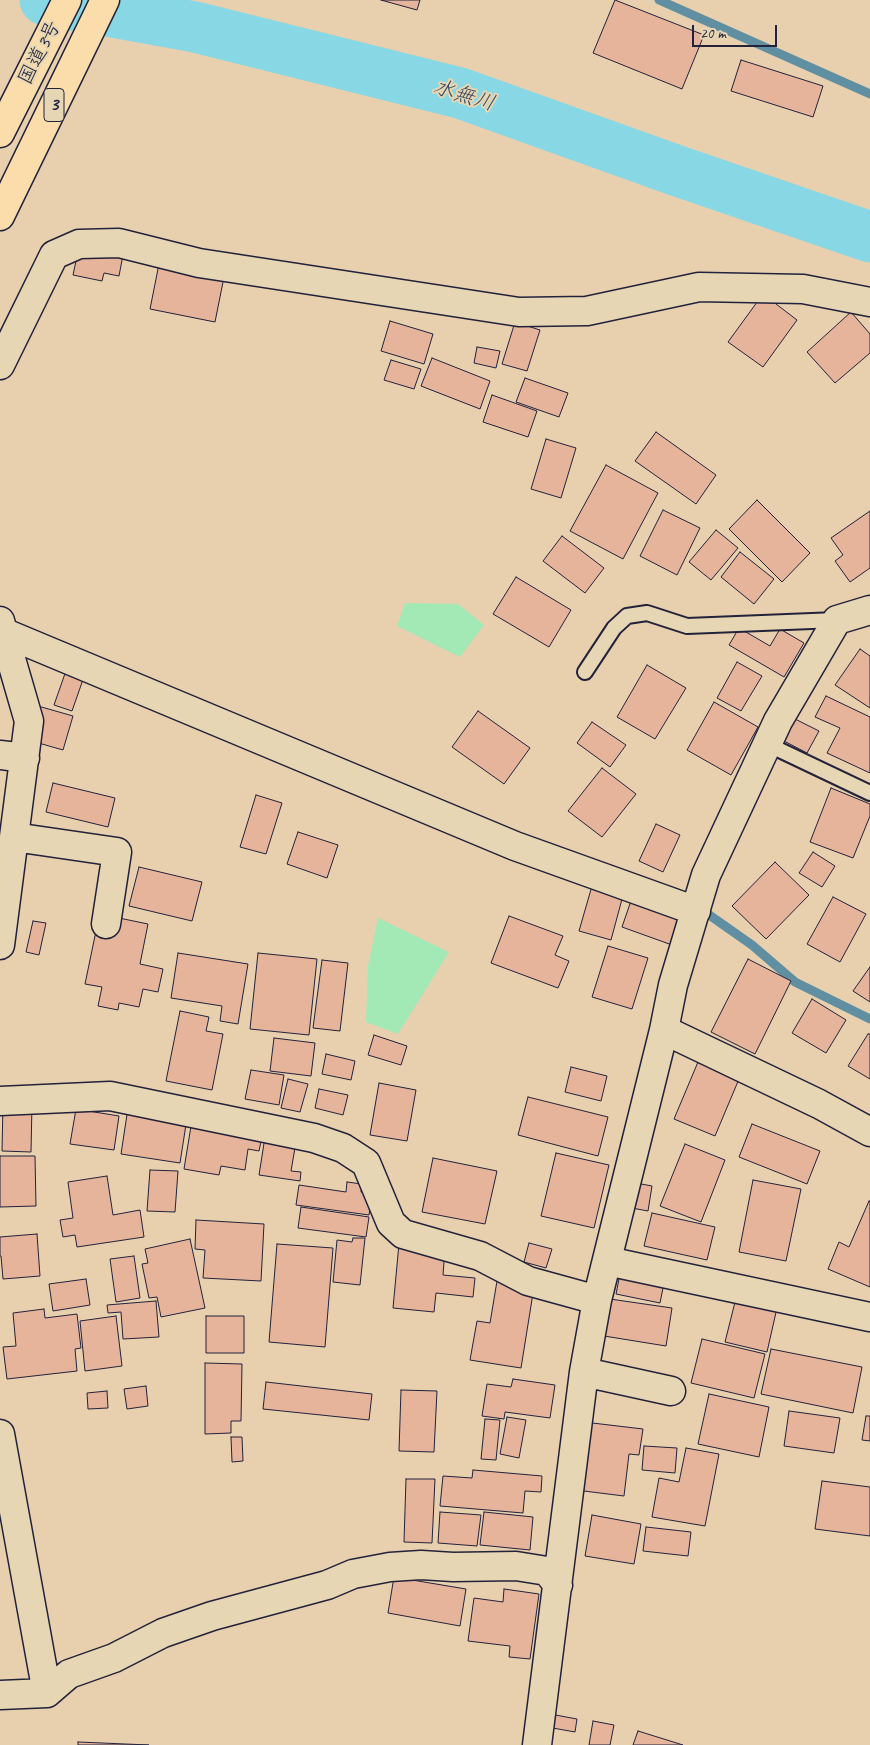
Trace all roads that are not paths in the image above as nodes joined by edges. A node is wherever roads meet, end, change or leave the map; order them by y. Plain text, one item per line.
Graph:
1 (67, 0) edge
2 (105, 0) edge
3 (0, 133) edge
4 (2, 213) edge
5 (870, 302) edge
6 (0, 365) edge
7 (870, 610) edge
8 (837, 620) junction
9 (1, 628) edge
10 (585, 672) dead end
11 (767, 744) junction
12 (12, 757) edge
13 (870, 793) edge
14 (10, 829) edge
15 (696, 911) junction
16 (106, 924) dead end
17 (0, 945) edge
18 (664, 1030) junction
19 (0, 1101) edge
20 (870, 1132) edge
21 (607, 1261) junction
22 (597, 1300) junction
23 (870, 1317) edge
24 (584, 1372) junction
25 (671, 1391) dead end
26 (0, 1434) edge
27 (558, 1585) junction
28 (47, 1693) junction
29 (0, 1695) edge
30 (537, 1745) edge

1 - 3 highway, 国道3号 / 3
2 - 4 highway, 国道3号 / 3
5 - 6 street
7 - 8 street
8 - 10 lane
8 - 11 street
9 - 12 street
9 - 15 street
11 - 13 lane
11 - 15 street
12 - 14 street
14 - 16 street
14 - 17 street
15 - 18 street
18 - 20 street
18 - 21 street
19 - 22 street
21 - 22 street
21 - 23 street
22 - 24 street
24 - 25 street
24 - 27 street
26 - 28 street
27 - 28 street
27 - 30 street
28 - 29 street

